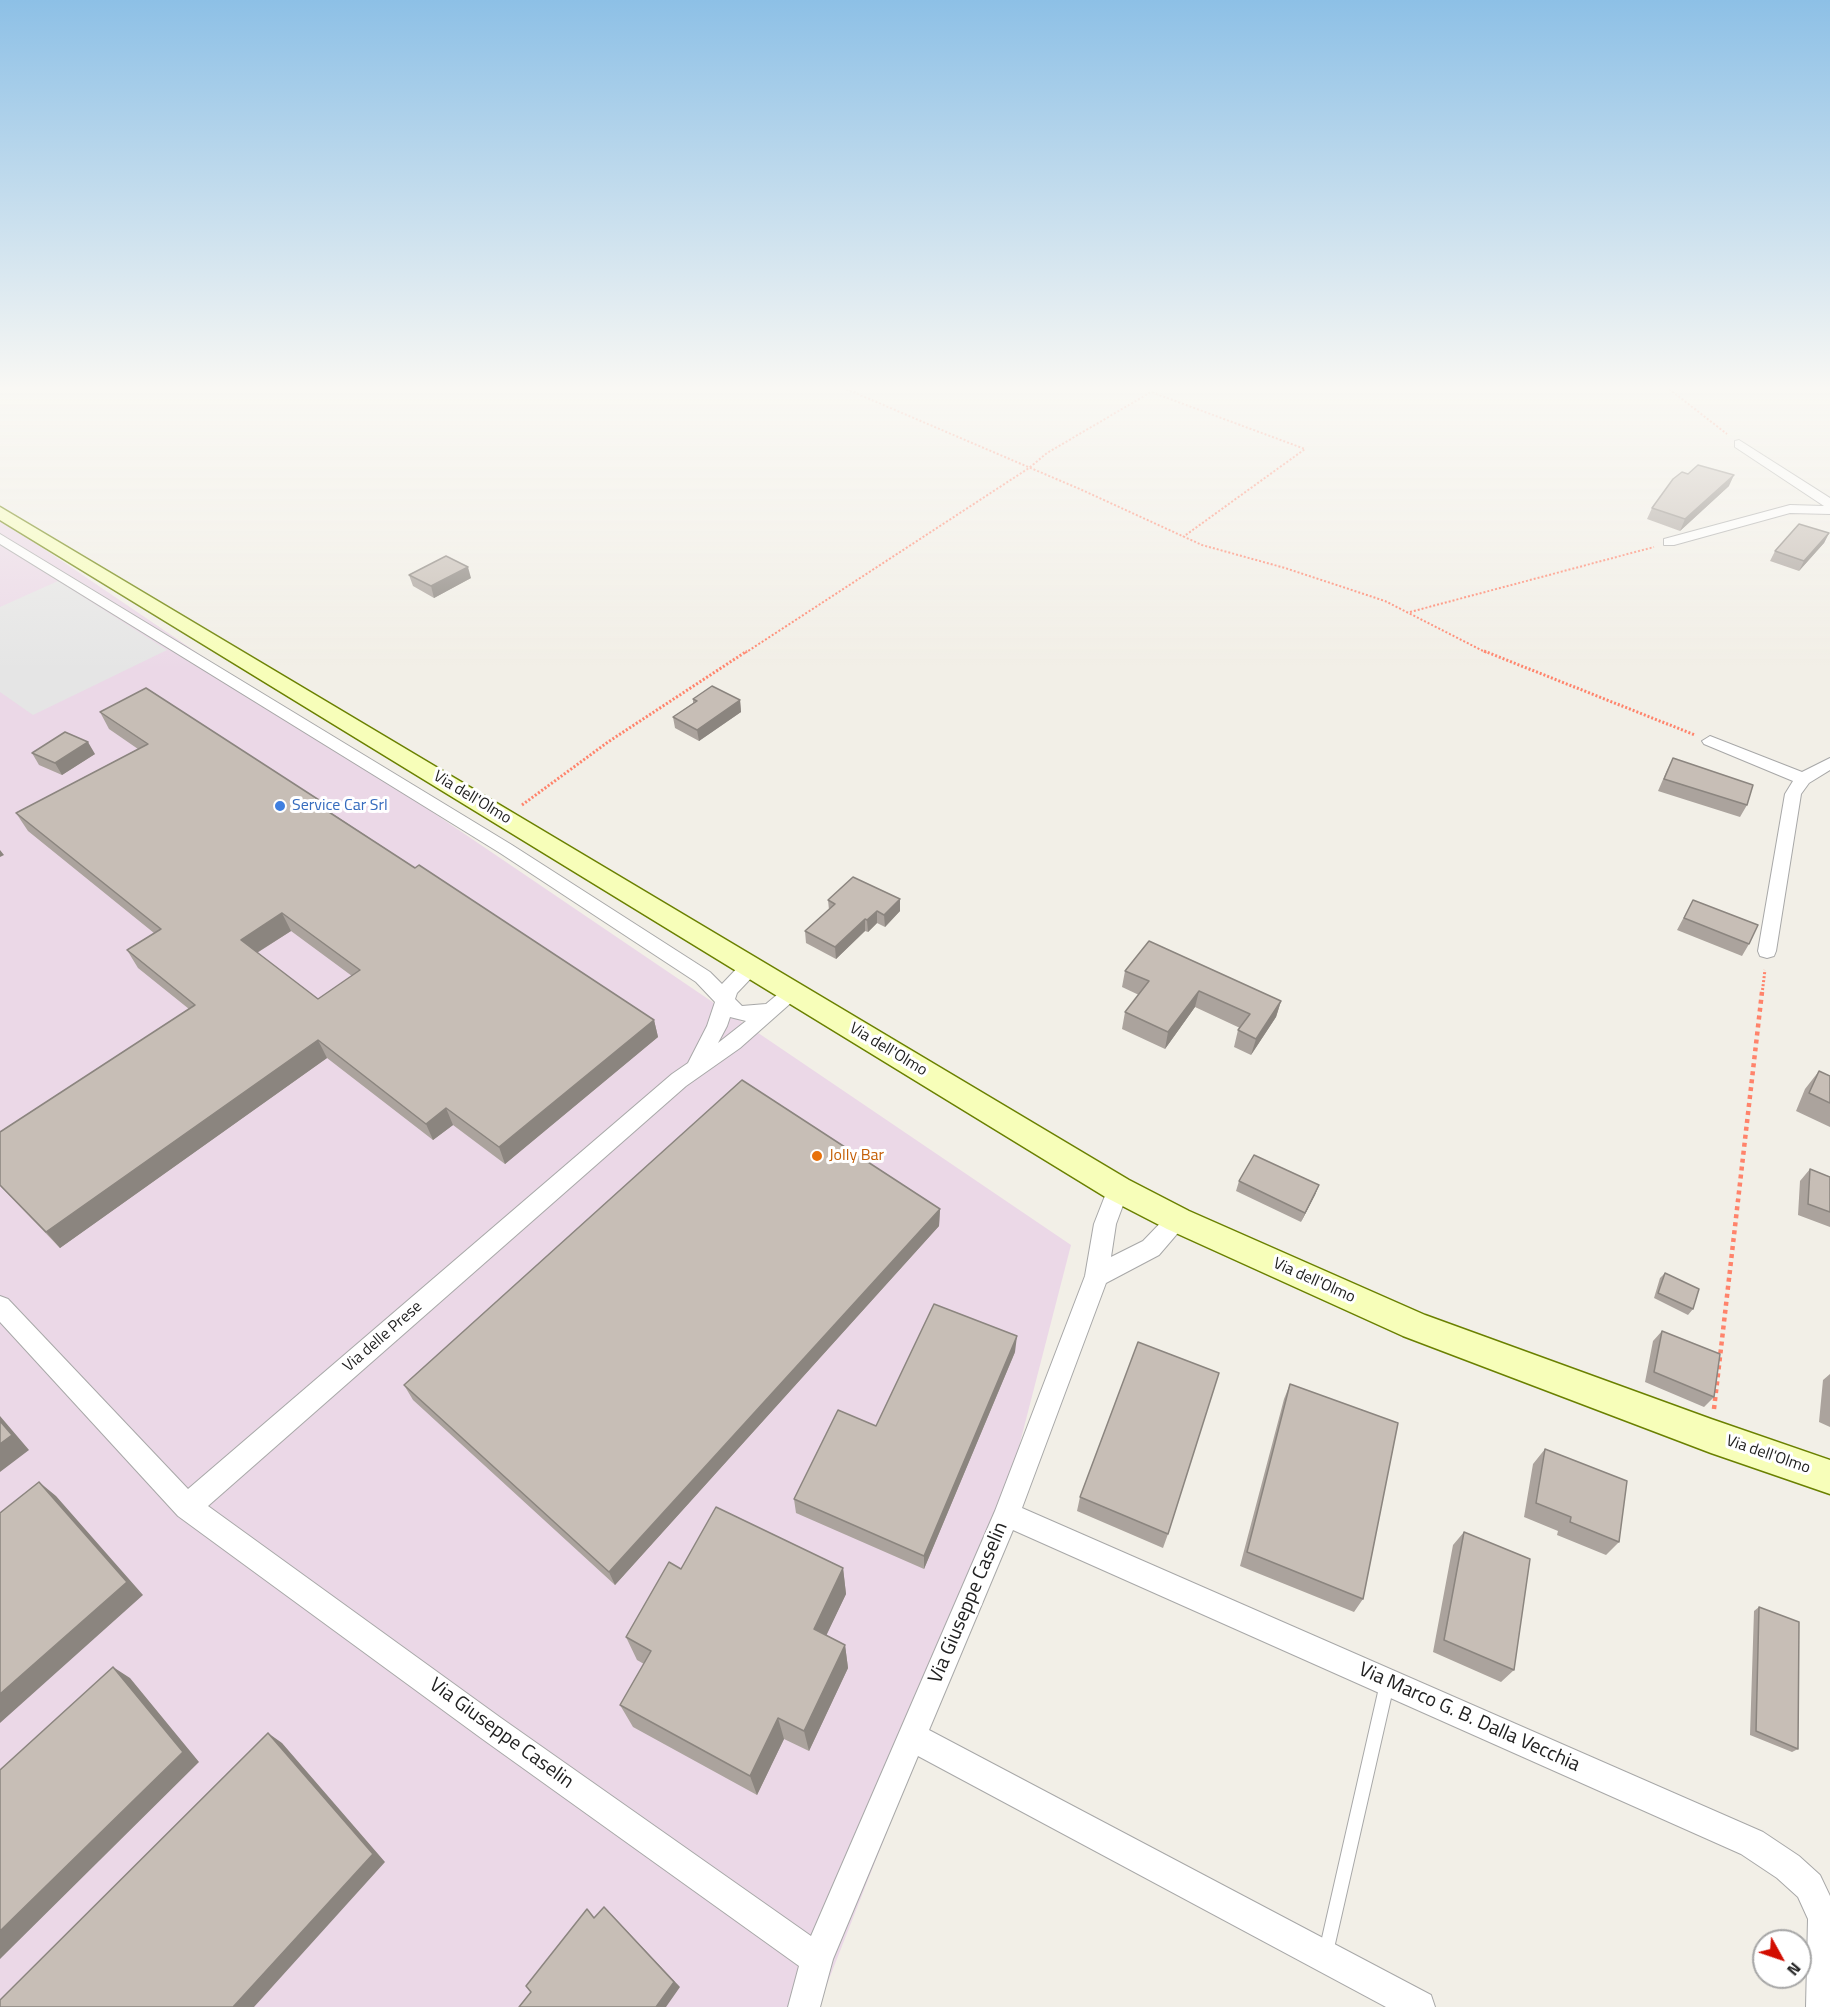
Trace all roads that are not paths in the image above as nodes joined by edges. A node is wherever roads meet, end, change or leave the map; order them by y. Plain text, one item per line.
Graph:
1 (1798, 483) edge
2 (1830, 504) edge
3 (1830, 510) edge
4 (0, 512) edge
5 (0, 538) edge
6 (1669, 542) road end
7 (102, 574) junction
8 (85, 591) junction
9 (198, 633) junction
10 (159, 638) junction
11 (1710, 741) road end
12 (1830, 763) edge
13 (1803, 778) junction
14 (1767, 951) road end
15 (748, 968) junction
16 (791, 994) junction
17 (724, 999) junction
18 (771, 1011) junction
19 (696, 1066) junction
20 (1118, 1189) junction
21 (1178, 1220) junction
22 (1097, 1276) junction
23 (3, 1313) edge
24 (1830, 1477) edge
25 (187, 1507) junction
26 (1007, 1514) junction
27 (1387, 1682) junction
28 (912, 1737) junction
29 (1325, 1957) junction
30 (817, 1959) junction
31 (804, 2007) edge
32 (1419, 2007) edge
33 (1822, 2007) edge

1 - 2 street
3 - 6 street
4 - 7 main road, Via dell'Olmo
5 - 8 street, Via dell'Olmo
7 - 8 street
7 - 9 main road, Via dell'Olmo
8 - 10 street, Via dell'Olmo
9 - 10 street
9 - 15 main road, Via dell'Olmo
10 - 17 street, Via dell'Olmo
11 - 13 street
12 - 13 street
13 - 14 street
15 - 16 main road, Via dell'Olmo
15 - 17 street
16 - 18 street, Via delle Prese
16 - 20 main road, Via dell'Olmo
17 - 18 street, Via dell'Olmo
17 - 19 street
18 - 19 street, Via delle Prese
19 - 25 street, Via delle Prese
20 - 21 main road, Via dell'Olmo
20 - 22 street, Via Giuseppe Caselin
21 - 22 street
21 - 24 main road, Via dell'Olmo
22 - 26 street, Via Giuseppe Caselin
23 - 25 street
25 - 30 street, Via Giuseppe Caselin
26 - 27 street, Via Marco G. B. Dalla Vecchia
26 - 28 street, Via Giuseppe Caselin
27 - 29 lane
27 - 33 street, Via Marco G. B. Dalla Vecchia
28 - 29 street
28 - 30 street, Via Giuseppe Caselin
29 - 32 street
30 - 31 street, Via Giuseppe Caselin

